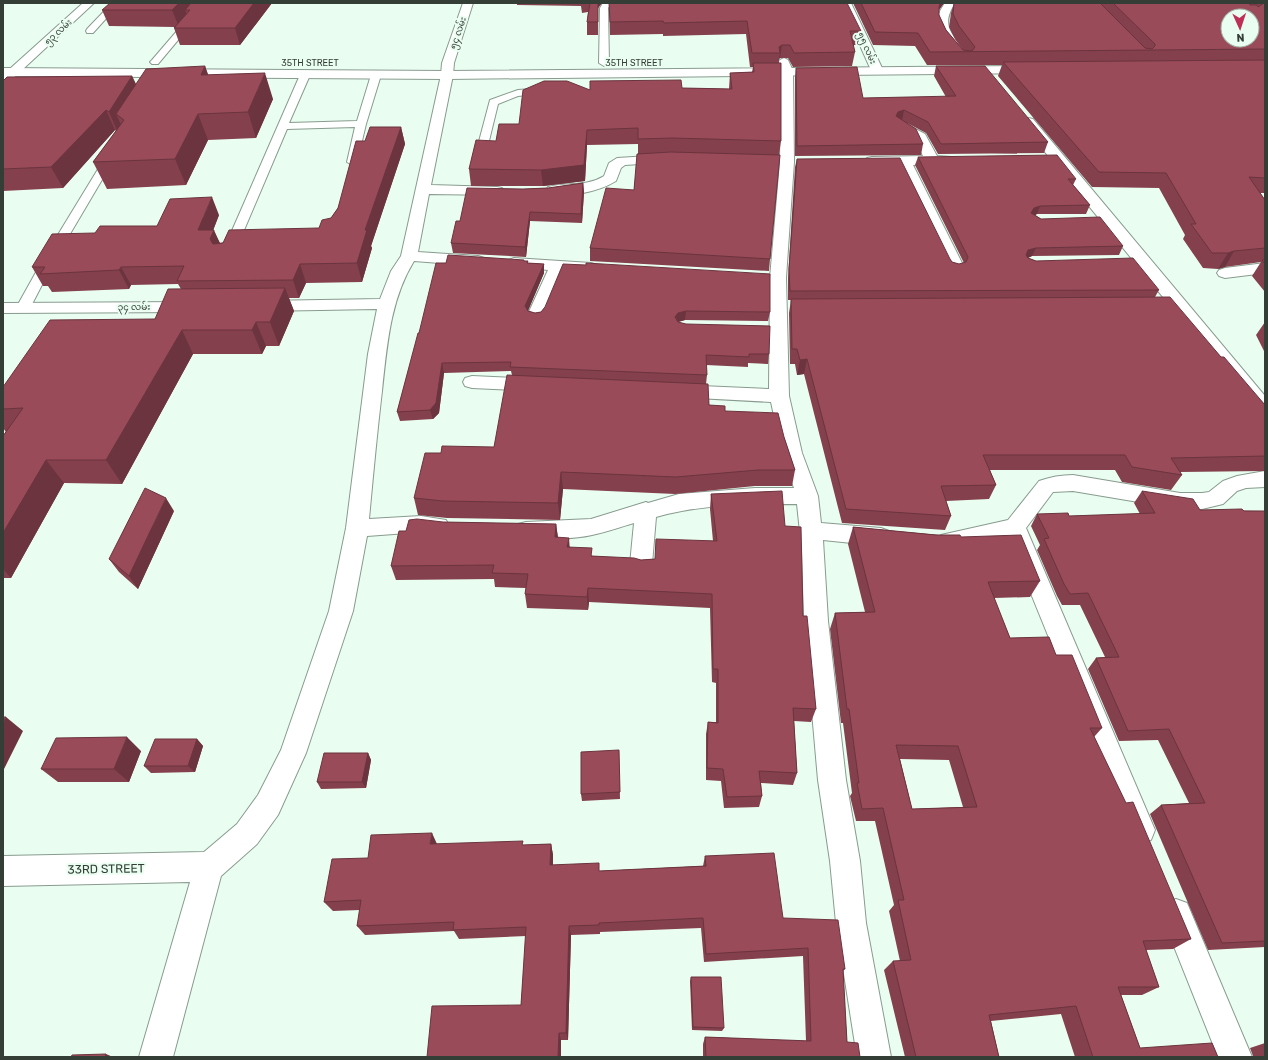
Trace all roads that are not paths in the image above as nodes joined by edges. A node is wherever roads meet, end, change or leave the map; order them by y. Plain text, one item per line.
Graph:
1 (90, 3) edge
2 (116, 3) edge
3 (205, 3) edge
4 (468, 3) edge
5 (607, 3) edge
6 (846, 3) edge
7 (950, 3) edge
8 (90, 31) dead end
9 (960, 55) edge
10 (3, 61) edge
11 (27, 61) junction
12 (155, 62) junction
13 (362, 63) dead end
14 (463, 63) dead end
15 (494, 63) dead end
16 (604, 63) junction
17 (786, 66) junction
18 (875, 66) junction
19 (445, 67) junction
20 (985, 70) junction
21 (8, 72) edge
22 (161, 74) junction
23 (547, 74) junction
24 (305, 75) junction
25 (376, 75) junction
26 (3, 81) edge
27 (153, 87) edge
28 (1000, 88) edge
29 (558, 90) edge
30 (542, 91) junction
31 (1020, 111) edge
32 (361, 124) junction
33 (283, 126) junction
34 (902, 126) edge
35 (117, 147) edge
36 (482, 149) edge
37 (1043, 158) edge
38 (1059, 158) junction
39 (679, 159) edge
40 (932, 160) junction
41 (956, 160) edge
42 (856, 161) edge
43 (904, 161) junction
44 (348, 175) edge
45 (424, 189) junction
46 (540, 190) edge
47 (508, 191) edge
48 (1109, 219) junction
49 (1088, 220) edge
50 (235, 238) junction
51 (251, 238) edge
52 (409, 256) junction
53 (225, 258) edge
54 (1143, 260) junction
55 (1121, 261) edge
56 (558, 266) junction
57 (956, 267) edge
58 (1265, 268) edge
59 (605, 269) edge
60 (1225, 273) dead end
61 (386, 304) junction
62 (1156, 305) edge
63 (1180, 305) junction
64 (204, 306) edge
65 (244, 306) edge
66 (3, 308) edge
67 (23, 308) junction
68 (536, 316) edge
69 (472, 382) dead end
70 (551, 386) edge
71 (661, 390) edge
72 (779, 396) junction
73 (1265, 409) edge
74 (1265, 479) edge
75 (807, 496) junction
76 (646, 510) junction
77 (1015, 527) junction
78 (357, 528) junction
79 (461, 528) edge
80 (504, 529) edge
81 (811, 531) junction
82 (898, 538) edge
83 (929, 541) edge
84 (641, 564) edge
85 (1152, 856) edge
86 (209, 868) junction
87 (3, 872) edge
88 (1166, 892) edge
89 (156, 1057) edge
90 (874, 1057) edge
91 (1235, 1057) edge

1 - 11 street, ၅၃ လမ်း
2 - 8 lane
3 - 12 lane
4 - 19 street, ၅၄ လမ်း
5 - 16 lane
6 - 18 street, ၅၅ လမ်း
7 - 9 street
10 - 11 street, 35TH STREET
11 - 12 street, 35TH STREET
11 - 21 street, ၅၃ လမ်း
12 - 13 street, 35TH STREET
14 - 19 street, 35TH STREET
15 - 16 street, 35TH STREET
16 - 17 street, 35TH STREET
17 - 18 street, 35TH STREET
17 - 23 street, 35TH STREET
17 - 72 street
18 - 20 street, 35TH STREET
18 - 20 street, 35TH STREET
19 - 23 street, 35TH STREET
19 - 25 street, 35TH STREET
19 - 45 street, ၅၄ လမ်း
20 - 28 street
21 - 22 street, 35TH STREET
21 - 26 street, ၅၃ လမ်း
22 - 24 street, 35TH STREET
22 - 27 lane
23 - 30 lane
24 - 25 street, 35TH STREET
24 - 33 lane
25 - 32 lane
29 - 30 lane
30 - 36 lane
31 - 38 street
32 - 33 lane
32 - 44 lane
33 - 50 lane
34 - 40 street
35 - 67 lane
37 - 38 street
38 - 48 street
39 - 46 street
40 - 41 street
40 - 43 street
42 - 43 street
43 - 57 street
45 - 47 street
45 - 52 street, ၅၄ လမ်း
48 - 49 street
48 - 54 street
50 - 51 lane
50 - 53 lane
52 - 56 street
52 - 61 street, ၅၄ လမ်း
54 - 55 street
54 - 63 street
56 - 59 street
56 - 68 street
58 - 60 street
61 - 65 street
61 - 78 street, ၅၄ လမ်း
62 - 63 street
63 - 73 street
64 - 67 street, ၃၄ လမ်း
66 - 67 street, ၃၄ လမ်း
69 - 70 street
71 - 72 street
72 - 75 street
74 - 77 street
75 - 76 street
75 - 81 street
76 - 80 street
76 - 84 street
77 - 83 street
77 - 85 street
78 - 79 street
78 - 86 street, ၅၄ လမ်း
81 - 82 street
81 - 90 street
86 - 87 street, 33RD STREET
86 - 89 street
88 - 91 street

